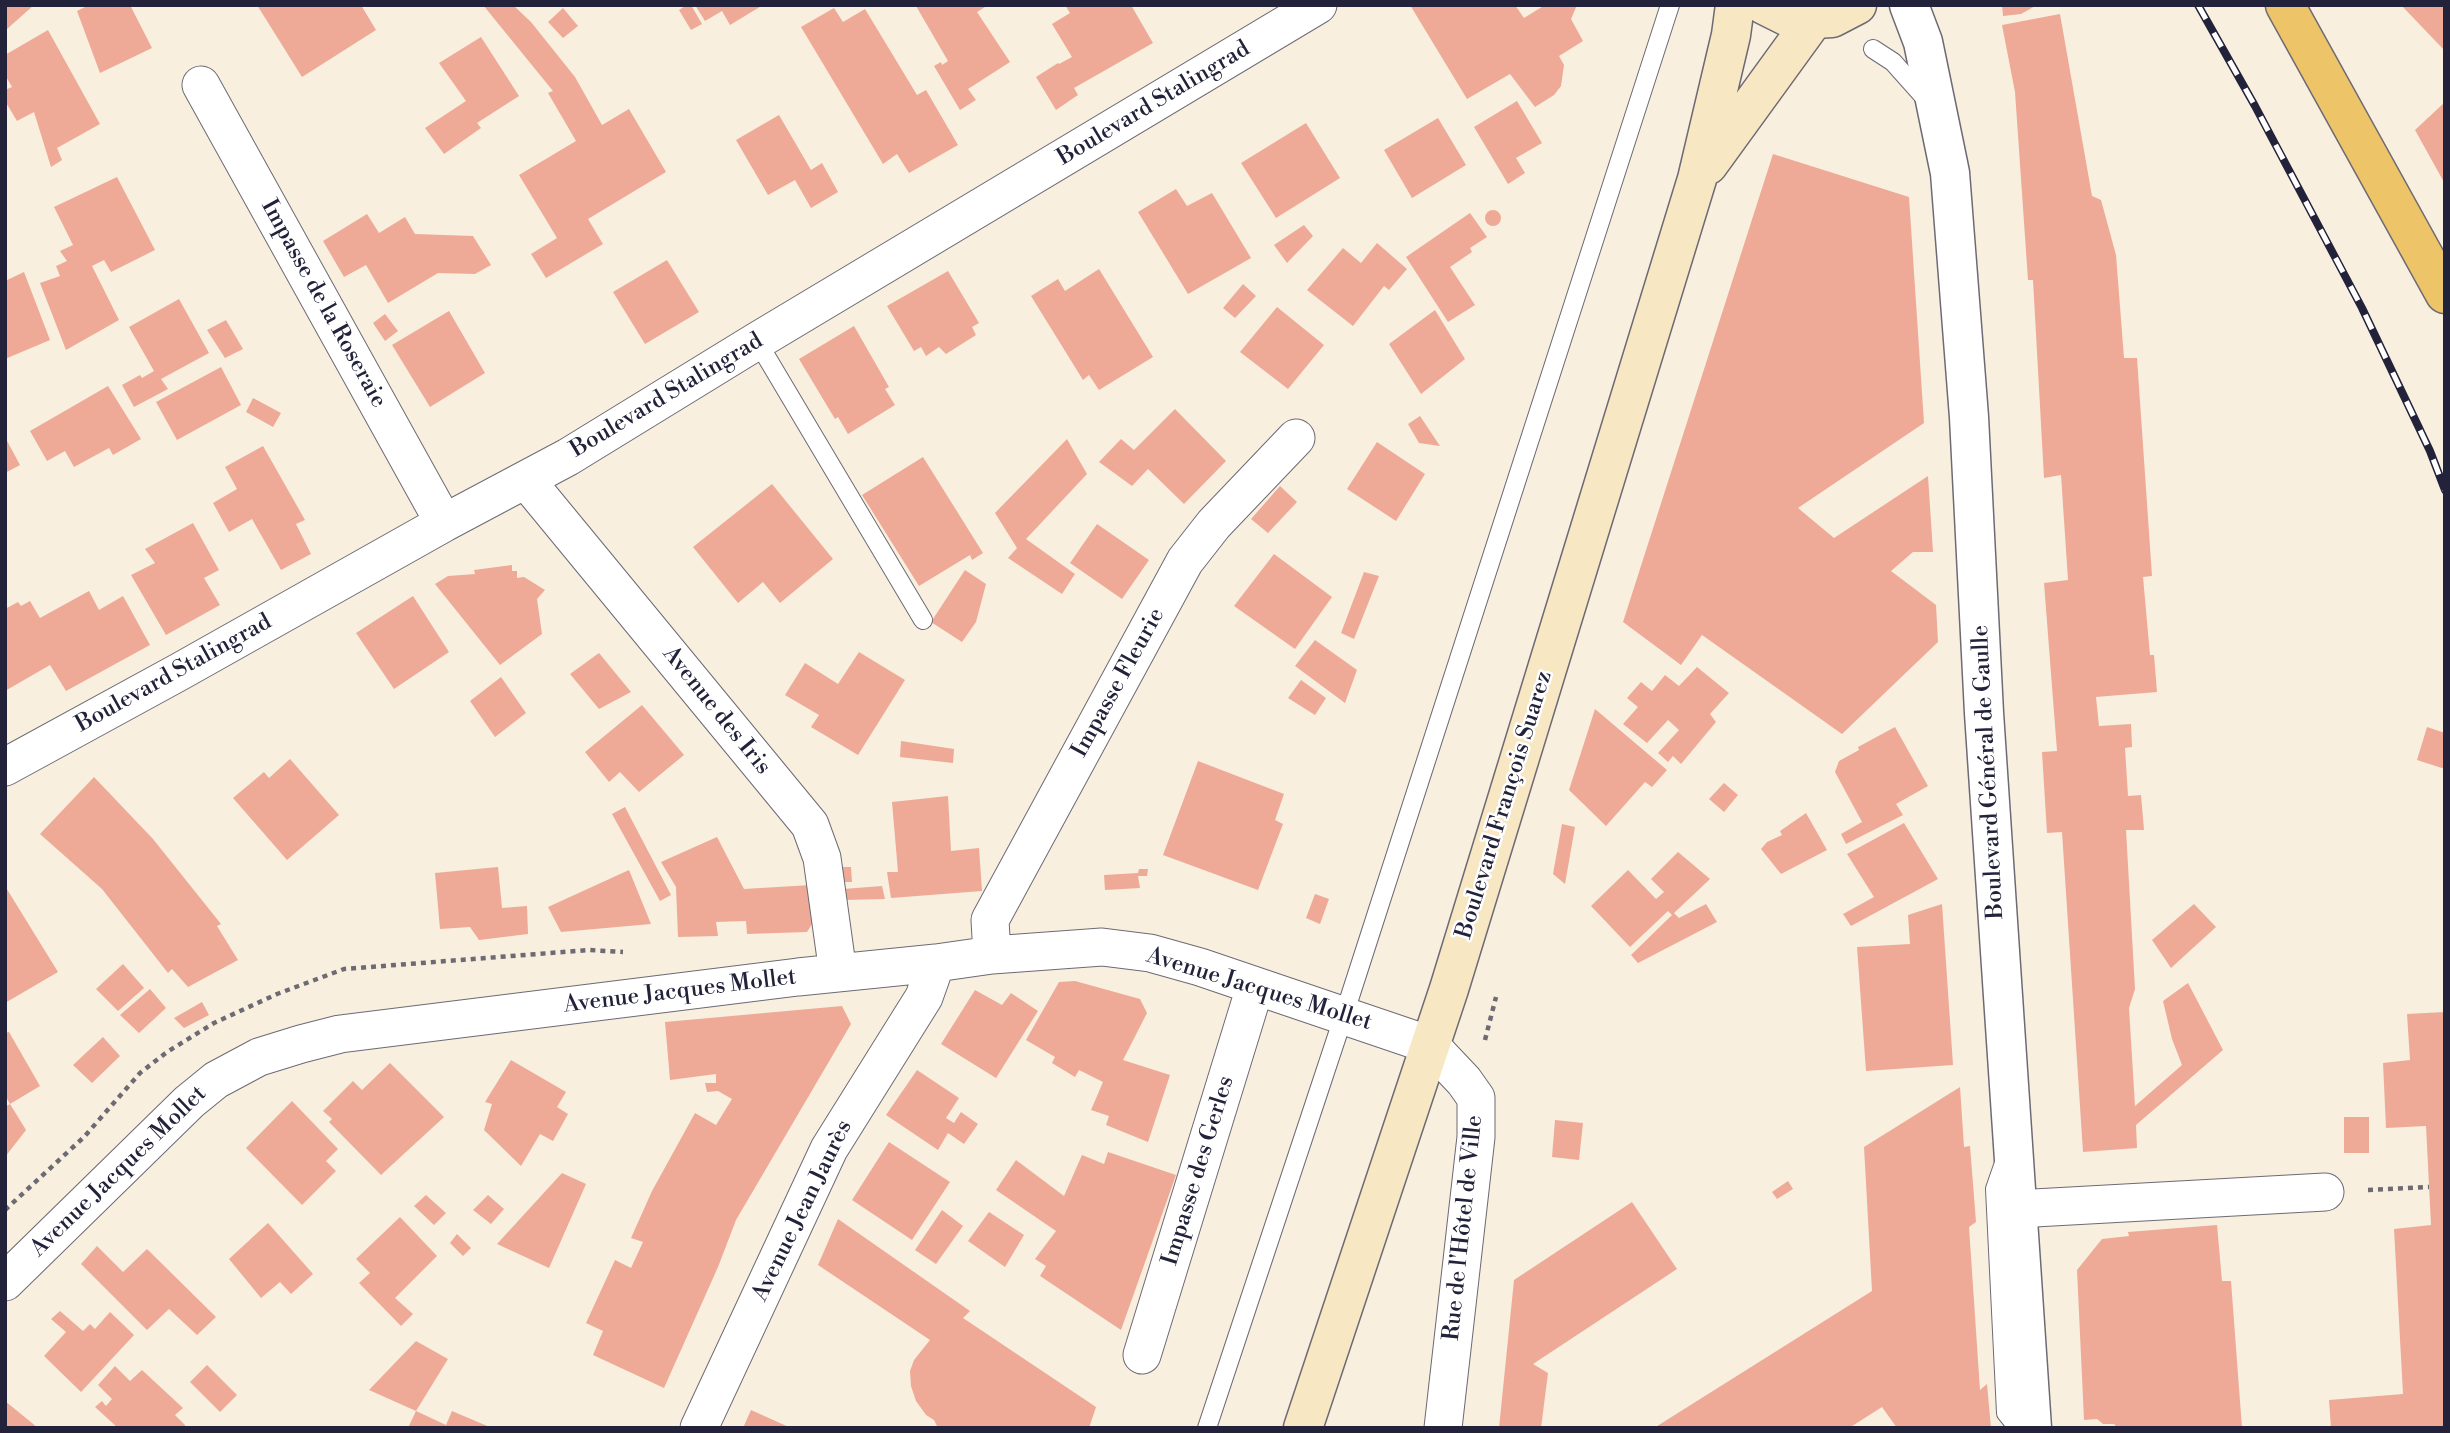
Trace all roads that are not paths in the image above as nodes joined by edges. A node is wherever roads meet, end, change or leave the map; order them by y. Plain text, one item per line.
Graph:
1 (1318, 5) edge
2 (1670, 5) edge
3 (1735, 5) edge
4 (1764, 5) edge
5 (1857, 5) edge
6 (1909, 5) edge
7 (2285, 5) edge
8 (1814, 19) junction
9 (1873, 49) dead end
10 (201, 85) dead end
11 (1937, 118) junction
12 (1697, 179) junction
13 (2445, 294) edge
14 (757, 341) junction
15 (1296, 438) dead end
16 (526, 480) junction
17 (444, 523) junction
18 (923, 620) dead end
19 (5, 767) edge
20 (992, 955) junction
21 (936, 963) junction
22 (838, 973) junction
23 (1255, 987) junction
24 (1344, 1015) junction
25 (1430, 1045) junction
26 (2012, 1140) junction
27 (2325, 1192) road end
28 (2016, 1209) junction
29 (5, 1282) edge
30 (1142, 1355) dead end
31 (699, 1428) edge
32 (1207, 1428) edge
33 (1303, 1428) edge
34 (1443, 1428) edge
35 (2018, 1428) edge
36 (2032, 1428) edge

1 - 14 street, Boulevard Stalingrad
2 - 24 lane
3 - 12 main road, Boulevard François Suarez
4 - 8 main road
5 - 8 main road
6 - 11 street, Boulevard Général de Gaulle
7 - 13 main road
8 - 12 main road, Boulevard François Suarez
9 - 11 lane, Boulevard Général de Gaulle
10 - 17 street, Impasse de la Roseraie
11 - 26 street, Boulevard Général de Gaulle
12 - 25 main road, Boulevard François Suarez
14 - 16 street, Boulevard Stalingrad
14 - 18 lane
15 - 20 street, Impasse Fleurie
16 - 17 street, Boulevard Stalingrad
16 - 22 street, Avenue des Iris
17 - 19 street, Boulevard Stalingrad
20 - 21 street, Avenue Jacques Mollet
20 - 23 street, Avenue Jacques Mollet
21 - 22 street, Avenue Jacques Mollet
21 - 31 street, Avenue Jean Jaurès
22 - 29 street, Avenue Jacques Mollet
23 - 24 street, Avenue Jacques Mollet
23 - 30 street, Impasse des Gerles
24 - 25 street, Avenue Jacques Mollet
24 - 32 lane
25 - 33 main road, Boulevard François Suarez
25 - 34 street, Rue de l'Hôtel de Ville
26 - 28 street, Boulevard Général de Gaulle
26 - 35 lane
27 - 28 street
28 - 36 street, Boulevard Général de Gaulle

